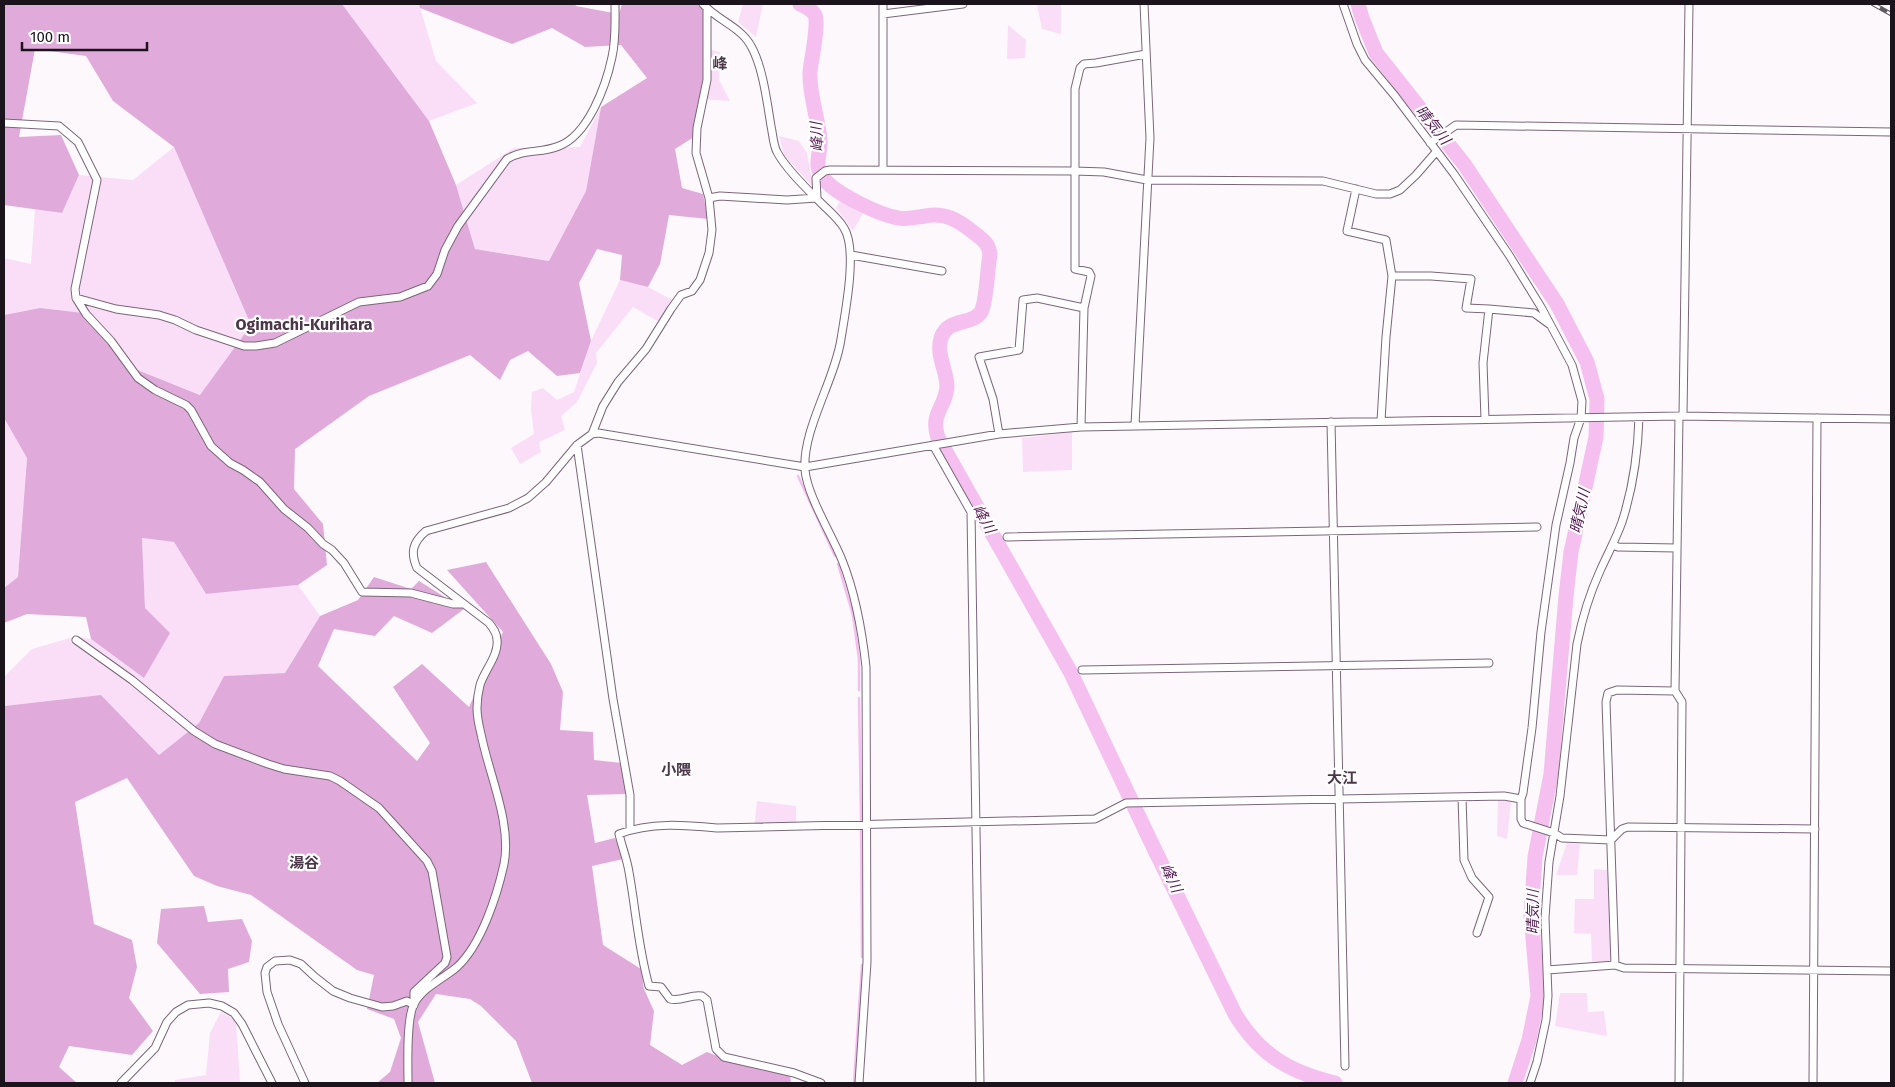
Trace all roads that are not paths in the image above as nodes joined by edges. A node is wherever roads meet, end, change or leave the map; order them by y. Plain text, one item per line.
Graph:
1 (615, 4) edge
2 (883, 4) edge
3 (963, 4) edge
4 (1138, 4) edge
5 (1144, 4) edge
6 (1343, 4) edge
7 (1688, 4) edge
8 (705, 6) edge
9 (883, 14) junction
10 (1146, 54) junction
11 (4, 123) edge
12 (1687, 129) junction
13 (1891, 132) edge
14 (1432, 141) junction
15 (1436, 152) junction
16 (883, 170) junction
17 (1075, 171) junction
18 (1148, 180) junction
19 (1356, 189) junction
20 (709, 198) junction
21 (817, 198) junction
22 (851, 255) junction
23 (942, 271) dead end
24 (1392, 276) junction
25 (76, 298) junction
26 (1084, 308) junction
27 (1488, 309) junction
28 (1552, 326) junction
29 (1681, 416) junction
30 (1639, 417) junction
31 (1581, 418) junction
32 (1817, 418) junction
33 (1485, 419) junction
34 (1891, 419) edge
35 (1381, 421) junction
36 (1331, 422) junction
37 (1135, 426) junction
38 (1081, 427) junction
39 (592, 434) junction
40 (999, 434) junction
41 (576, 445) junction
42 (933, 446) junction
43 (805, 467) junction
44 (1537, 527) dead end
45 (1333, 531) junction
46 (1007, 537) dead end
47 (1612, 545) junction
48 (1677, 548) junction
49 (465, 604) junction
50 (76, 640) dead end
51 (1489, 663) dead end
52 (1336, 666) junction
53 (1082, 670) dead end
54 (1675, 691) junction
55 (1462, 797) junction
56 (1338, 799) junction
57 (1521, 799) junction
58 (976, 822) junction
59 (867, 824) junction
60 (1680, 828) junction
61 (1814, 829) junction
62 (630, 830) junction
63 (1552, 833) junction
64 (1611, 840) junction
65 (1477, 933) dead end
66 (1615, 965) junction
67 (1547, 970) junction
68 (1681, 970) junction
69 (1814, 971) junction
70 (1891, 971) edge
71 (414, 1005) junction
72 (1345, 1066) dead end
73 (121, 1083) edge
74 (272, 1083) edge
75 (305, 1083) edge
76 (408, 1083) edge
77 (821, 1083) edge
78 (859, 1083) edge
79 (980, 1083) edge
80 (1530, 1083) edge
81 (1679, 1083) edge
82 (1813, 1083) edge

1 - 25 street
2 - 9 street
3 - 9 street
4 - 5 street
5 - 10 street
6 - 14 street
7 - 12 street
8 - 20 street
8 - 21 street
9 - 16 street
10 - 17 street
10 - 18 street
11 - 25 street
12 - 13 street
12 - 14 street
12 - 29 street
14 - 15 street
15 - 19 street
15 - 28 street
16 - 17 street
16 - 21 street
17 - 18 street
17 - 26 street
18 - 19 street
18 - 37 street
19 - 24 street
20 - 21 street
20 - 39 street
21 - 22 street
22 - 23 street
22 - 43 street
24 - 27 street
24 - 35 street
25 - 49 street
26 - 38 street
26 - 40 street
27 - 28 street
27 - 33 street
28 - 31 street
29 - 30 street
29 - 32 street
29 - 48 street
30 - 31 street
30 - 47 street
31 - 33 street
31 - 57 street
32 - 34 street
32 - 61 street
33 - 35 street
35 - 36 street
36 - 37 street
36 - 45 street
37 - 38 street
38 - 40 street
39 - 41 street
39 - 43 street
40 - 42 street
41 - 49 street
41 - 62 street
42 - 43 street
42 - 58 street
43 - 59 street
44 - 45 street
45 - 46 street
45 - 52 street
47 - 48 street
47 - 63 street
48 - 54 street
49 - 71 street
50 - 71 street
51 - 52 street
52 - 53 street
52 - 56 street
54 - 60 street
54 - 64 street
55 - 56 street
55 - 57 street
55 - 65 street
56 - 58 street
56 - 72 street
57 - 63 street
58 - 59 street
58 - 79 street
59 - 62 street
59 - 78 street
60 - 61 street
60 - 64 street
60 - 68 street
61 - 69 street
62 - 77 street
63 - 64 street
63 - 67 street
64 - 66 street
66 - 67 street
66 - 68 street
67 - 80 street
68 - 69 street
68 - 81 street
69 - 70 street
69 - 82 street
71 - 75 street
71 - 76 street
73 - 74 street

